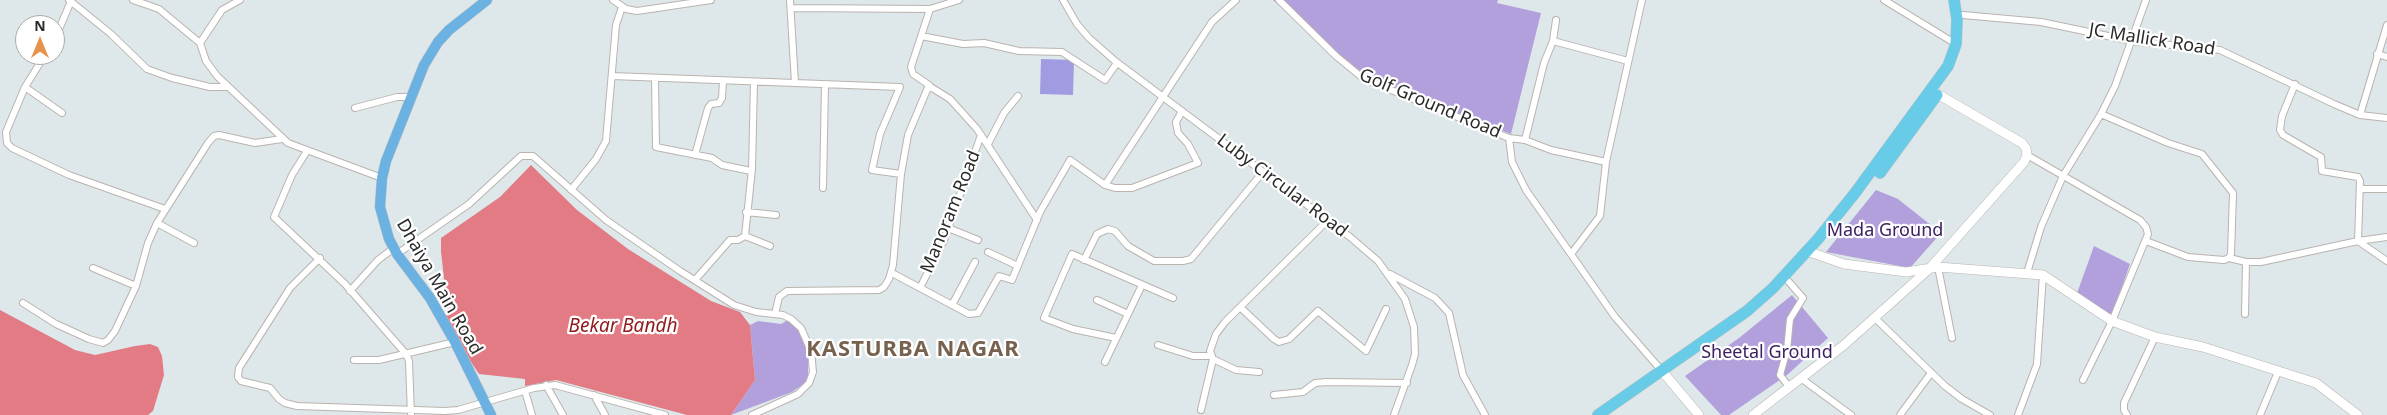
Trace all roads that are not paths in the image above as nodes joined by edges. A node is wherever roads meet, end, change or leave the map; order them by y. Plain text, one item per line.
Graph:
1 (70, 0) edge
2 (133, 0) edge
3 (240, 0) edge
4 (487, 0) edge
5 (613, 0) edge
6 (711, 0) edge
7 (790, 0) edge
8 (959, 0) edge
9 (1063, 0) edge
10 (1236, 0) edge
11 (1279, 0) edge
12 (1642, 0) edge
13 (1884, 0) edge
14 (1954, 0) edge
15 (1962, 0) edge
16 (2146, 0) edge
17 (622, 7) junction
18 (790, 8) junction
19 (930, 9) junction
20 (64, 15) edge
21 (1963, 15) junction
22 (1556, 20) dead end
23 (2387, 25) edge
24 (922, 36) junction
25 (2132, 41) junction
26 (200, 42) junction
27 (1553, 42) junction
28 (1956, 44) junction
29 (2377, 54) junction
30 (2387, 57) edge
31 (1628, 61) junction
32 (1117, 63) junction
33 (39, 65) edge
34 (612, 76) junction
35 (655, 78) junction
36 (723, 80) junction
37 (754, 82) junction
38 (795, 83) junction
39 (825, 84) junction
40 (2295, 84) junction
41 (929, 86) junction
42 (25, 87) junction
43 (228, 88) junction
44 (1934, 93) junction
45 (1018, 96) dead end
46 (411, 98) junction
47 (1164, 98) junction
48 (355, 108) dead end
49 (1182, 112) junction
50 (62, 113) dead end
51 (2101, 114) junction
52 (2360, 115) junction
53 (2387, 118) edge
54 (981, 135) junction
55 (282, 138) junction
56 (1510, 138) junction
57 (1524, 140) junction
58 (988, 144) junction
59 (307, 151) junction
60 (695, 154) junction
61 (2027, 156) junction
62 (1606, 162) junction
63 (752, 171) junction
64 (1263, 172) junction
65 (901, 174) junction
66 (2063, 176) junction
67 (382, 178) junction
68 (1105, 185) junction
69 (823, 188) dead end
70 (2360, 189) junction
71 (571, 190) junction
72 (2387, 190) edge
73 (165, 209) junction
74 (746, 212) junction
75 (776, 215) dead end
76 (1037, 220) junction
77 (1328, 220) junction
78 (157, 223) junction
79 (948, 228) junction
80 (744, 236) junction
81 (2387, 237) edge
82 (978, 240) dead end
83 (2146, 241) junction
84 (2358, 241) junction
85 (194, 243) dead end
86 (770, 246) dead end
87 (396, 251) junction
88 (988, 252) dead end
89 (1810, 253) junction
90 (1571, 254) junction
91 (320, 258) junction
92 (2229, 258) junction
93 (1084, 260) junction
94 (2387, 261) edge
95 (974, 262) dead end
96 (2246, 262) junction
97 (1018, 266) junction
98 (93, 268) dead end
99 (1934, 268) junction
100 (892, 273) junction
101 (2027, 273) junction
102 (1388, 274) junction
103 (2042, 275) junction
104 (695, 280) junction
105 (1788, 282) junction
106 (1142, 285) junction
107 (136, 286) junction
108 (920, 288) junction
109 (350, 291) junction
110 (1173, 298) dead end
111 (1096, 300) dead end
112 (24, 303) dead end
113 (952, 305) junction
114 (1240, 307) junction
115 (1386, 309) dead end
116 (776, 314) junction
117 (1128, 314) junction
118 (2244, 314) dead end
119 (1875, 318) junction
120 (2112, 321) junction
121 (2155, 337) junction
122 (1116, 338) junction
123 (1952, 338) dead end
124 (455, 342) junction
125 (1158, 344) dead end
126 (406, 354) junction
127 (1212, 357) junction
128 (354, 360) dead end
129 (1105, 362) dead end
130 (1259, 372) dead end
131 (2278, 372) junction
132 (1931, 373) junction
133 (1664, 374) junction
134 (1802, 380) junction
135 (2083, 380) dead end
136 (1407, 383) junction
137 (546, 385) junction
138 (1790, 388) junction
139 (525, 391) junction
140 (594, 395) junction
141 (1274, 395) dead end
142 (1201, 410) dead end
143 (488, 411) edge
144 (385, 412) edge
145 (411, 413) edge
146 (532, 415) edge
147 (563, 415) edge
148 (605, 415) edge
149 (665, 415) edge
150 (752, 415) edge
151 (1394, 415) edge
152 (1486, 415) edge
153 (1598, 415) edge
154 (1611, 415) edge
155 (1699, 415) edge
156 (1753, 415) edge
157 (1851, 415) edge
158 (1900, 415) edge
159 (1990, 415) edge
160 (2018, 415) edge
161 (2126, 415) edge
162 (2260, 415) edge
163 (2358, 415) edge

1 - 20 street
1 - 43 street
2 - 26 street
3 - 26 street
4 - 46 main road, Dhaiya Main Road
5 - 17 street
6 - 17 street
7 - 18 street
8 - 19 street
9 - 32 street, Luby Circular Road
10 - 47 street
11 - 56 street, Golf Ground Road
12 - 31 street
13 - 28 street
14 - 28 highway
15 - 21 highway
16 - 25 street
17 - 34 street
18 - 19 street
18 - 38 street
19 - 24 street
21 - 25 street, JC Mallick Road
21 - 44 highway
22 - 27 street
23 - 29 street
24 - 32 street
24 - 41 street
25 - 40 street, JC Mallick Road
25 - 51 street
26 - 43 street
27 - 31 street
27 - 57 street
28 - 44 highway
29 - 30 street
29 - 52 street
31 - 62 street
32 - 47 street, Luby Circular Road
33 - 42 street
34 - 35 street
34 - 71 street
35 - 36 street
35 - 60 street
36 - 37 street
36 - 60 street
37 - 38 street
37 - 63 street
38 - 39 street
39 - 65 street
39 - 69 street
40 - 52 street, JC Mallick Road
40 - 70 street
41 - 54 street
41 - 65 street
42 - 50 street
42 - 73 street
43 - 55 street
44 - 61 street
44 - 89 highway
45 - 58 street
46 - 48 street
46 - 67 main road, Dhaiya Main Road
47 - 49 street, Luby Circular Road
47 - 68 street
49 - 64 street, Luby Circular Road
49 - 68 street
51 - 66 street
51 - 92 street
52 - 53 street, JC Mallick Road
54 - 58 street
54 - 79 street, Manoram Road
55 - 59 street
55 - 73 street
56 - 57 street, Golf Ground Road
56 - 90 street
57 - 62 street, Golf Ground Road
58 - 76 street
59 - 67 street
59 - 91 street
60 - 63 street
61 - 66 street
61 - 99 street
62 - 90 street
63 - 74 street
64 - 77 street, Luby Circular Road
64 - 93 street
65 - 100 street
66 - 83 street
66 - 101 street
67 - 87 main road, Dhaiya Main Road
68 - 76 street
70 - 72 street
70 - 84 street
71 - 87 street
71 - 104 street
73 - 78 street
74 - 75 street
74 - 80 street
76 - 97 street
77 - 102 street, Luby Circular Road
77 - 114 street
78 - 85 street
78 - 107 street
79 - 82 street
79 - 108 street, Manoram Road
80 - 86 street
80 - 104 street
81 - 84 street
83 - 92 street
83 - 120 street
84 - 94 street
84 - 96 street
87 - 109 street
87 - 124 main road, Dhaiya Main Road
88 - 97 street
89 - 99 street
89 - 105 highway
89 - 133 highway
90 - 133 street
91 - 109 street
91 - 144 street
92 - 96 street
93 - 106 street
93 - 122 street
95 - 113 street
96 - 118 street
97 - 113 street
98 - 107 street
99 - 101 street
99 - 119 street
99 - 123 street
100 - 108 street
100 - 116 street
101 - 103 street
102 - 136 street, Luby Circular Road
102 - 152 street
103 - 120 street
103 - 160 street
104 - 116 street
105 - 133 highway
105 - 138 street
106 - 110 street
106 - 117 street
107 - 112 street
108 - 113 street
109 - 126 street
111 - 117 street
114 - 115 street
114 - 127 street
116 - 150 street
117 - 122 street
119 - 132 street
119 - 134 street
120 - 121 street
120 - 135 street
121 - 131 street
121 - 161 street
122 - 129 street
124 - 126 street
124 - 143 main road, Dhaiya Main Road
125 - 127 street
126 - 128 street
126 - 145 street
127 - 130 street
127 - 142 street
131 - 162 street
131 - 163 street
132 - 158 street
132 - 159 street
133 - 153 highway
133 - 154 highway
133 - 155 street
134 - 138 street
134 - 157 street
136 - 141 street
136 - 151 street, Luby Circular Road
137 - 139 street
137 - 140 street
137 - 147 street
138 - 156 street
139 - 143 street
139 - 146 street
140 - 148 street
140 - 149 street
143 - 145 street
144 - 145 street

